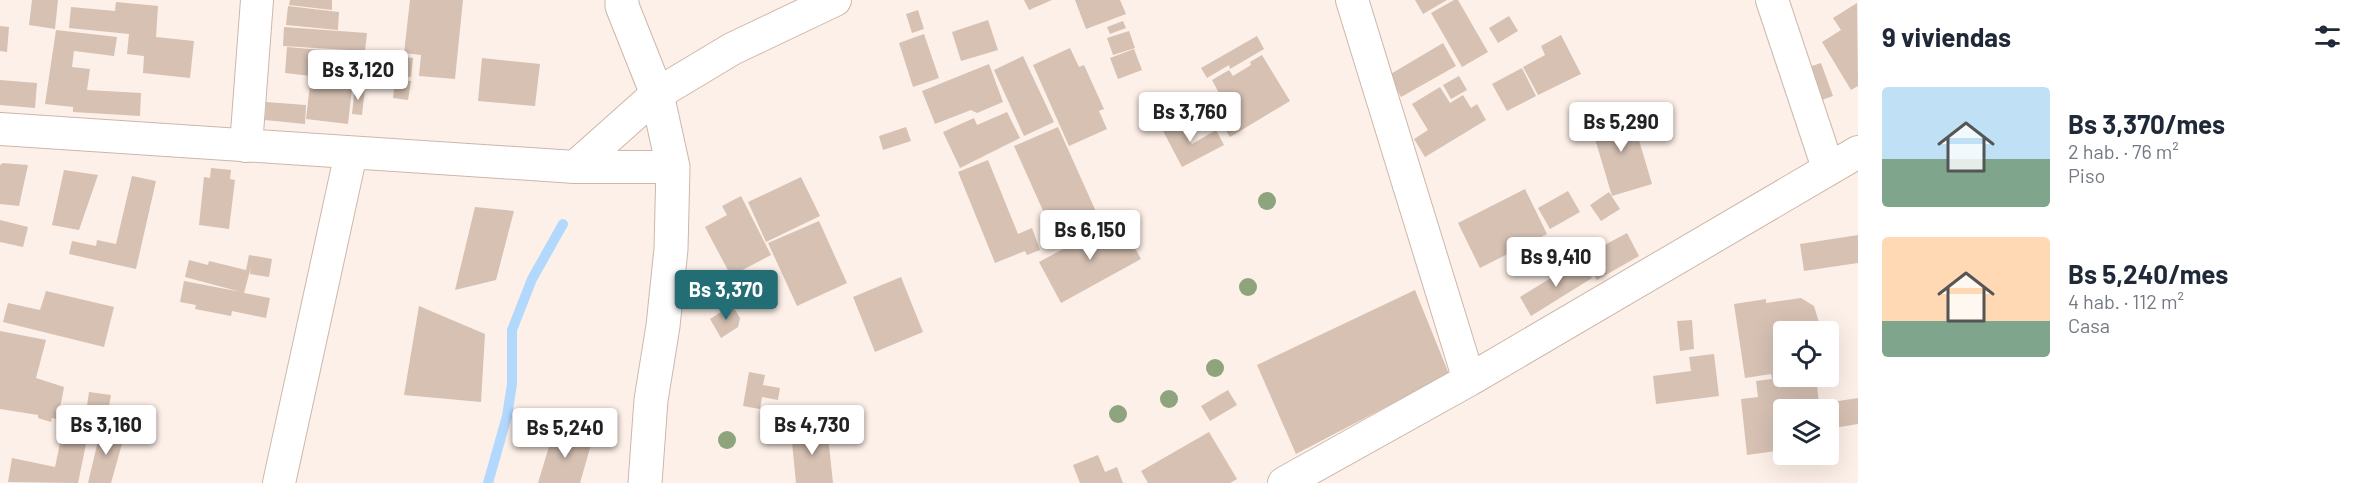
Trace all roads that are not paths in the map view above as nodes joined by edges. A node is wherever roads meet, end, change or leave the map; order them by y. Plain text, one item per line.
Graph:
1 (257, 0) edge
2 (622, 0) edge
3 (1352, 0) edge
4 (1772, 0) edge
5 (826, 3) edge
6 (657, 94) junction
7 (0, 129) edge
8 (246, 146) junction
9 (1858, 152) edge
10 (351, 153) junction
11 (575, 167) junction
12 (673, 167) junction
13 (1828, 168) junction
14 (1469, 380) junction
15 (279, 483) edge
16 (645, 483) edge
17 (1284, 483) edge

1 - 8 street
2 - 6 street
3 - 14 street
4 - 13 street
5 - 6 street
6 - 11 street
6 - 12 street
7 - 8 street
8 - 10 street
9 - 13 street
10 - 11 street
10 - 15 street
11 - 12 street
12 - 16 street
13 - 14 street
14 - 17 street

